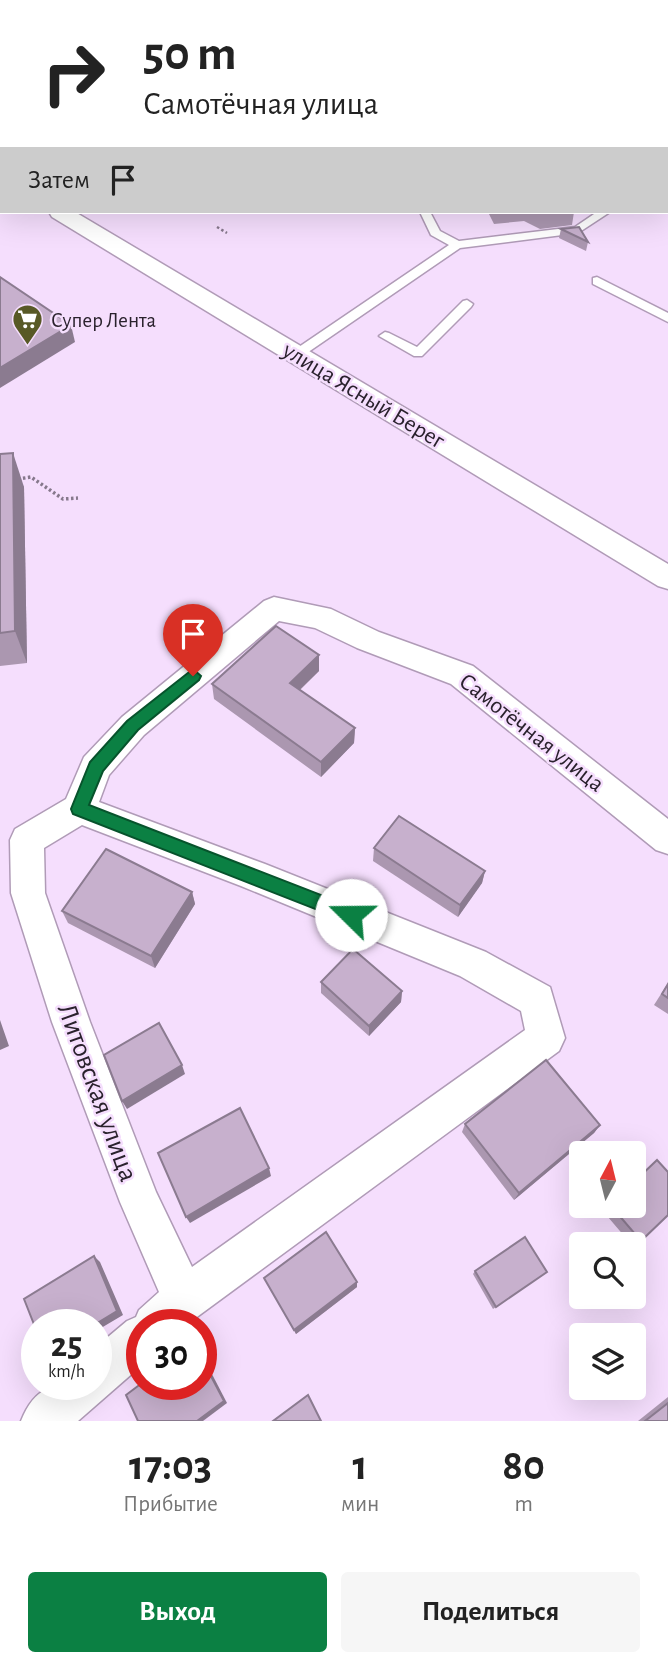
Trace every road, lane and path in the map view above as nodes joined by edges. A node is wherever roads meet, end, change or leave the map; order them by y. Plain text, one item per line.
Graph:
1 (63, 214) edge
2 (426, 214) edge
3 (601, 214) edge
4 (217, 227) dead end
5 (227, 233) dead end
6 (457, 245) junction
7 (597, 281) dead end
8 (467, 304) dead end
9 (668, 318) edge
10 (385, 336) dead end
11 (297, 354) junction
12 (12, 480) edge
13 (78, 498) dead end
14 (668, 578) edge
15 (79, 809) junction
16 (668, 839) edge
17 (184, 1297) junction
18 (171, 1309) edge
19 (126, 1350) edge
20 (112, 1363) edge
21 (69, 1400) edge
22 (43, 1421) edge

1 - 11 street, улица Ясный Берег
2 - 6 lane
3 - 6 lane
4 - 5 path
6 - 11 lane
7 - 9 lane
8 - 10 lane
11 - 14 street, улица Ясный Берег
12 - 13 path
15 - 16 street, Самотёчная улица
15 - 17 street, Литовская улица
15 - 17 street
17 - 18 street
19 - 20 street
21 - 22 street

